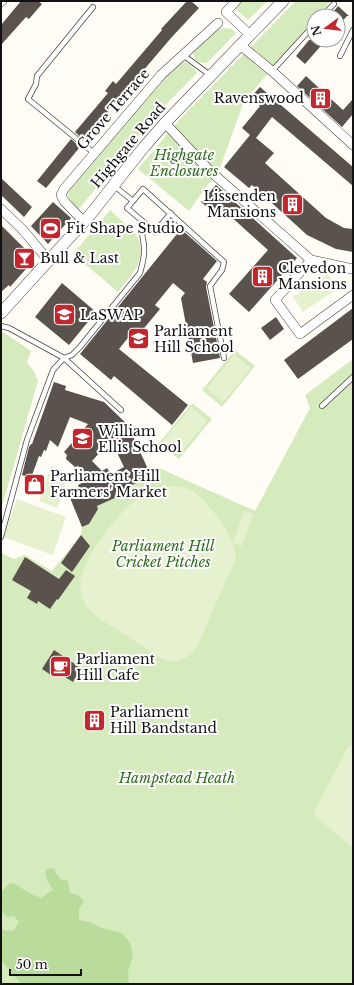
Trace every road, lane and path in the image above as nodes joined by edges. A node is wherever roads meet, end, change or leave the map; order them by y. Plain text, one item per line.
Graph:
1 (236, 1) edge
2 (283, 1) edge
3 (334, 4) dead end
4 (93, 7) dead end
5 (330, 8) edge
6 (218, 23) dead end
7 (353, 30) edge
8 (306, 34) edge
9 (250, 35) junction
10 (240, 45) junction
11 (182, 55) junction
12 (340, 56) dead end
13 (272, 71) junction
14 (210, 75) junction
15 (164, 124) junction
16 (353, 145) edge
17 (94, 153) junction
18 (113, 185) junction
19 (133, 201) junction
20 (1, 209) edge
21 (171, 213) junction
22 (84, 222) junction
23 (146, 224) junction
24 (311, 260) junction
25 (49, 261) junction
26 (353, 269) edge
27 (353, 295) edge
28 (1, 313) edge
29 (1, 326) edge
30 (64, 358) junction
31 (224, 358) dead end
32 (353, 377) edge
33 (322, 406) dead end
34 (121, 410) dead end
35 (1, 537) edge

1 - 9 street
2 - 9 street, Highgate Road
3 - 5 lane
4 - 17 lane
6 - 11 street, Grove Terrace
7 - 12 lane
8 - 13 lane
9 - 10 street, Highgate Road
10 - 13 street
10 - 14 street, Highgate Road
11 - 14 lane
11 - 17 street, Grove Terrace
13 - 16 street
14 - 15 street, Highgate Road
15 - 18 street, Highgate Road
15 - 24 street
17 - 22 street, Grove Terrace
18 - 19 lane
18 - 22 street, Highgate Road
19 - 21 lane
19 - 23 lane
20 - 25 street
21 - 23 lane
21 - 31 lane
22 - 25 street, Highgate Road
23 - 30 lane
24 - 26 street
24 - 27 street
25 - 28 street, Highgate Road
29 - 30 lane
30 - 34 lane
30 - 35 lane
32 - 33 lane

